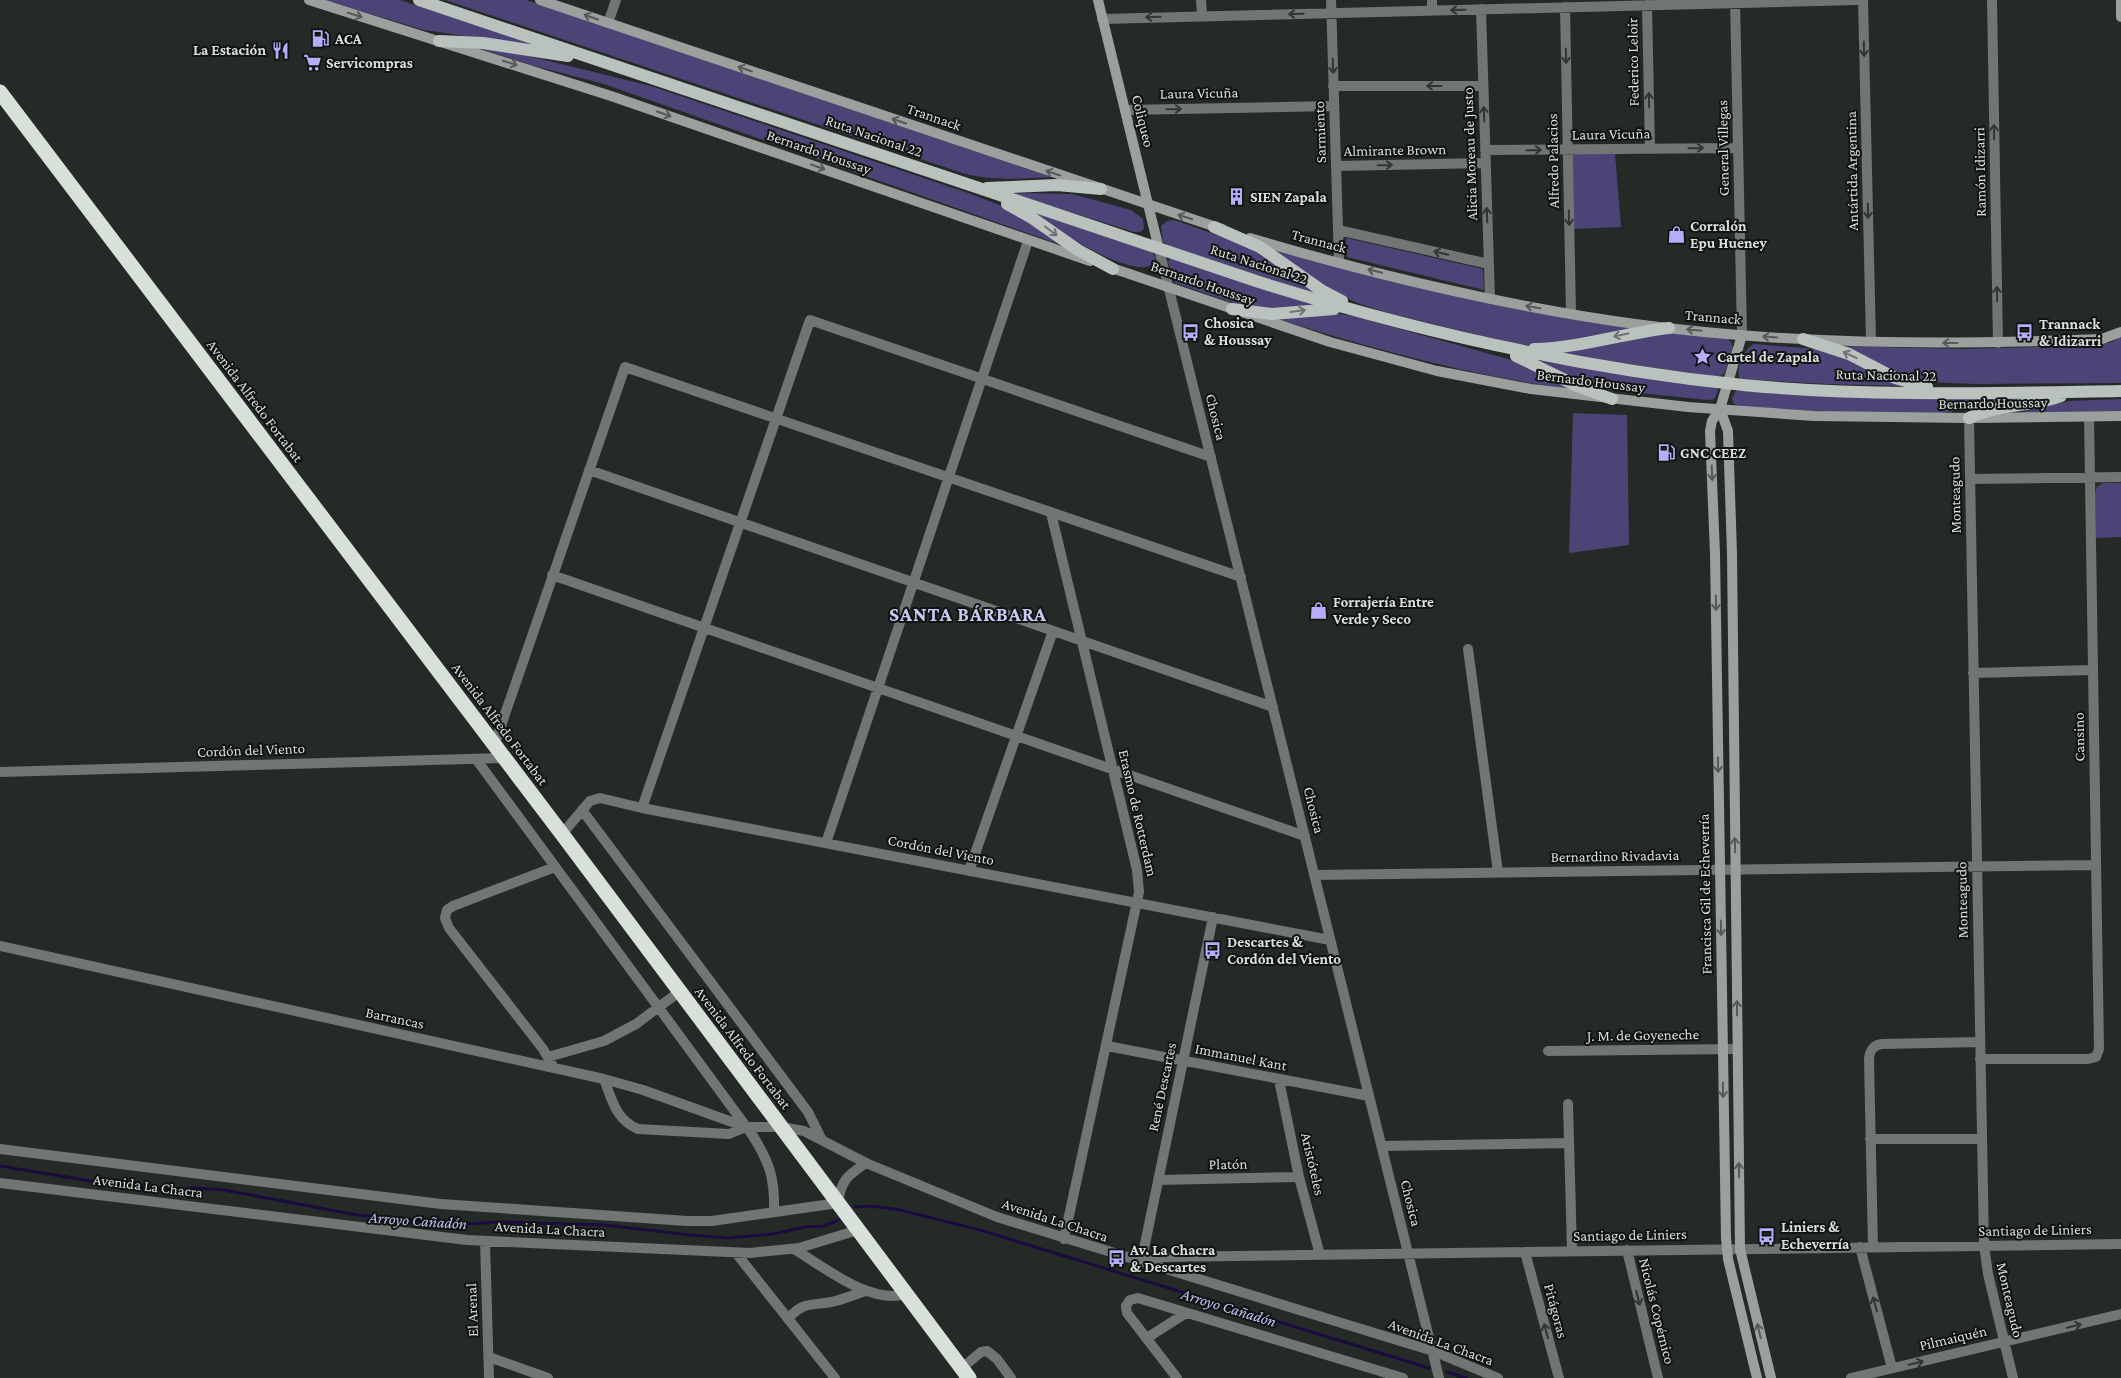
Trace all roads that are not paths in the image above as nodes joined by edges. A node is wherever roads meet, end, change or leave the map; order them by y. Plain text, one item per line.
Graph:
1 (308, 0) edge
2 (419, 0) edge
3 (540, 0) edge
4 (616, 0) edge
5 (1098, 0) edge
6 (1202, 0) edge
7 (1331, 0) edge
8 (1857, 0) edge
9 (1863, 0) edge
10 (1992, 0) edge
11 (2120, 0) edge
12 (1735, 2) edge
13 (1538, 4) edge
14 (1432, 5) edge
15 (1647, 5) junction
16 (1565, 7) junction
17 (1481, 9) junction
18 (1331, 13) junction
19 (1202, 16) junction
20 (2121, 17) edge
21 (1102, 19) junction
22 (608, 23) junction
23 (439, 41) junction
24 (607, 63) junction
25 (1334, 86) junction
26 (1483, 86) junction
27 (0, 92) edge
28 (1334, 106) junction
29 (1125, 110) junction
30 (1738, 148) junction
31 (1650, 149) junction
32 (1485, 150) junction
33 (1568, 150) junction
34 (1486, 163) junction
35 (1336, 166) junction
36 (962, 183) junction
37 (977, 188) junction
38 (1101, 189) junction
39 (1149, 206) junction
40 (1214, 227) junction
41 (1338, 230) junction
42 (1028, 240) junction
43 (1159, 248) junction
44 (1339, 263) junction
45 (1489, 264) junction
46 (1113, 269) junction
47 (1168, 286) junction
48 (1490, 299) junction
49 (1232, 309) junction
50 (1356, 312) junction
51 (1571, 314) junction
52 (1388, 320) junction
53 (1669, 328) junction
54 (2121, 332) edge
55 (1742, 335) junction
56 (1803, 339) junction
57 (1871, 341) junction
58 (1474, 342) junction
59 (1998, 343) junction
60 (1512, 350) junction
61 (982, 378) junction
62 (1728, 383) junction
63 (2121, 390) edge
64 (2074, 391) junction
65 (1979, 393) junction
66 (1612, 399) junction
67 (1720, 409) junction
68 (2121, 416) edge
69 (2089, 417) junction
70 (1969, 418) junction
71 (776, 419) junction
72 (1211, 457) junction
73 (589, 470) junction
74 (2090, 477) junction
75 (2121, 477) edge
76 (948, 478) junction
77 (1970, 479) junction
78 (1051, 513) junction
79 (740, 522) junction
80 (1715, 554) junction
81 (1732, 554) junction
82 (552, 574) junction
83 (1241, 577) junction
84 (913, 582) junction
85 (704, 627) junction
86 (1053, 630) junction
87 (1082, 641) junction
88 (1468, 649) dead end
89 (2093, 670) junction
90 (1974, 673) junction
91 (878, 688) junction
92 (1273, 707) junction
93 (1016, 736) junction
94 (494, 746) junction
95 (503, 758) junction
96 (476, 759) junction
97 (1113, 769) junction
98 (0, 772) edge
99 (642, 808) junction
100 (582, 810) junction
101 (562, 834) junction
102 (1305, 836) junction
103 (826, 843) junction
104 (2096, 865) junction
105 (1977, 866) junction
106 (555, 867) junction
107 (1720, 870) junction
108 (1736, 870) junction
109 (970, 871) junction
110 (1498, 872) junction
111 (1314, 875) junction
112 (1138, 903) junction
113 (1213, 917) junction
114 (1330, 940) junction
115 (0, 946) edge
116 (679, 992) junction
117 (659, 1008) junction
118 (1980, 1042) junction
119 (1107, 1046) junction
120 (1738, 1048) junction
121 (1723, 1049) junction
122 (1548, 1051) dead end
123 (548, 1058) junction
124 (1980, 1059) junction
125 (1183, 1061) junction
126 (554, 1068) junction
127 (604, 1079) junction
128 (1279, 1080) junction
129 (1369, 1096) junction
130 (1568, 1104) dead end
131 (746, 1126) junction
132 (781, 1127) junction
133 (822, 1138) junction
134 (1870, 1139) junction
135 (1982, 1139) junction
136 (1569, 1142) junction
137 (1382, 1146) junction
138 (0, 1149) edge
139 (866, 1162) junction
140 (1300, 1178) junction
141 (1158, 1180) junction
142 (0, 1183) edge
143 (838, 1203) junction
144 (774, 1212) junction
145 (858, 1230) junction
146 (1064, 1239) junction
147 (485, 1241) junction
148 (2121, 1244) edge
149 (1984, 1246) junction
150 (1860, 1247) junction
151 (1873, 1247) junction
152 (794, 1249) junction
153 (1726, 1249) junction
154 (1740, 1249) junction
155 (1627, 1250) junction
156 (1572, 1251) junction
157 (1525, 1252) junction
158 (736, 1253) junction
159 (1408, 1253) junction
160 (1320, 1254) junction
161 (1140, 1263) junction
162 (866, 1291) junction
163 (906, 1294) junction
164 (1186, 1313) junction
165 (2121, 1314) edge
166 (788, 1319) junction
167 (1147, 1338) junction
168 (2004, 1342) junction
169 (1432, 1351) junction
170 (489, 1357) junction
171 (1892, 1368) junction
172 (965, 1373) edge
173 (489, 1378) edge
174 (548, 1378) edge
175 (835, 1378) edge
176 (1011, 1378) edge
177 (1177, 1378) edge
178 (1403, 1378) edge
179 (1439, 1378) edge
180 (1498, 1378) edge
181 (1558, 1378) edge
182 (1658, 1378) edge
183 (1757, 1378) edge
184 (1771, 1378) edge
185 (1851, 1378) edge
186 (2013, 1378) edge

1 -> 23 street, Bernardo Houssay
2 - 24 main road, Ruta Nacional 22
22 -> 3 street, Trannack
4 - 22 street
5 - 21 street, Coliqueo
6 - 19 street
7 - 18 street, Sarmiento
8 - 12 street
9 -> 57 street, Antártida Argentina
59 -> 10 street, Ramón Idizarri
11 - 20 street
12 - 15 street
12 - 30 street, General Villegas
13 - 16 street
13 - 17 street
17 -> 14 street
14 - 18 street
15 - 16 street
31 -> 15 street, Federico Leloir
16 -> 33 street, Alfredo Palacios
17 - 26 street, Alicia Moreau de Justo
18 -> 19 street
18 -> 25 street, Sarmiento
19 -> 21 street
21 - 29 street, Coliqueo
38 -> 22 street, Trannack
23 - 24 main road
23 -> 42 street, Bernardo Houssay
24 - 36 main road, Ruta Nacional 22
26 -> 25 street
25 - 28 street, Sarmiento
32 -> 26 street, Alicia Moreau de Justo
27 - 94 highway, Avenida Alfredo Fortabat
29 -> 28 street, Laura Vicuña
28 - 35 street, Sarmiento
29 - 39 street, Coliqueo
31 -> 30 street, Laura Vicuña
30 - 55 street, General Villegas
31 - 33 street, Laura Vicuña
32 -> 33 street, Laura Vicuña
32 - 34 street, Alicia Moreau de Justo
33 -> 51 street, Alfredo Palacios
35 -> 34 street, Almirante Brown
45 -> 34 street, Alicia Moreau de Justo
35 - 41 street, Sarmiento
36 - 37 main road, Ruta Nacional 22
36 -> 46 main road
37 - 38 main road
37 - 43 main road, Ruta Nacional 22
38 - 39 street, Trannack
40 -> 39 street, Trannack
39 - 43 street, Coliqueo
40 - 44 street, Trannack
40 - 52 main road
41 - 44 street, Sarmiento
45 -> 41 street, Trannack
42 - 46 street, Bernardo Houssay
42 - 61 street
43 - 47 street, Chosica
43 - 50 main road, Ruta Nacional 22
48 -> 44 street, Trannack
45 - 48 street, Alicia Moreau de Justo
46 - 47 street, Bernardo Houssay
47 - 49 street, Bernardo Houssay
47 - 72 street, Chosica
51 -> 48 street, Trannack
49 -> 50 main road
49 - 66 street, Bernardo Houssay
50 - 52 main road, Ruta Nacional 22
51 - 53 street, Trannack
52 - 58 main road, Ruta Nacional 22
55 -> 53 street, Trannack
53 -> 60 main road
54 - 59 street, Trannack
56 -> 55 street, Trannack
55 - 62 street, General Villegas
56 - 57 street, Trannack
65 -> 56 main road
59 -> 57 street, Trannack
58 - 60 main road, Ruta Nacional 22
58 - 66 main road
60 - 62 main road, Ruta Nacional 22
61 - 71 street
61 - 72 street
61 - 76 street
62 - 65 main road, Ruta Nacional 22
62 - 67 street, Francisca Gil de Echeverría
63 - 64 main road, Ruta Nacional 22
64 - 65 main road, Ruta Nacional 22
64 - 70 main road
66 - 67 street, Bernardo Houssay
67 - 70 street, Bernardo Houssay
67 -> 80 street, Francisca Gil de Echeverría
67 - 81 street, Francisca Gil de Echeverría
68 - 69 street, Bernardo Houssay
69 - 70 street, Bernardo Houssay
69 - 74 street, Cansino
70 - 77 street, Monteagudo
71 - 73 street
71 - 76 street
71 - 79 street
72 - 83 street, Chosica
73 - 79 street
73 - 82 street
74 - 75 street
74 - 77 street
74 - 89 street, Cansino
76 - 78 street
76 - 84 street
77 - 90 street, Monteagudo
78 - 83 street
78 - 87 street, Erasmo de Rotterdam
79 - 84 street
79 - 85 street
80 - 81 street
80 -> 107 street, Francisca Gil de Echeverría
108 -> 81 street, Francisca Gil de Echeverría
82 - 85 street
82 - 94 street
83 - 92 street, Chosica
84 - 86 street
84 - 91 street
85 - 91 street
85 - 99 street
86 - 87 street
86 - 93 street
87 - 92 street
87 - 97 street, Erasmo de Rotterdam
88 - 110 street
89 - 90 street
89 - 104 street, Cansino
90 - 105 street, Monteagudo
91 - 93 street
91 - 103 street
92 - 102 street, Chosica
93 - 97 street
93 - 109 street
94 - 95 highway, Avenida Alfredo Fortabat
95 - 96 street, Cordón del Viento
95 - 101 highway, Avenida Alfredo Fortabat
96 - 98 street, Cordón del Viento
96 - 106 street
97 - 102 street
97 - 112 street, Erasmo de Rotterdam
99 - 100 street, Cordón del Viento
99 - 103 street, Cordón del Viento
100 - 101 street, Cordón del Viento
100 - 133 street
101 - 116 highway, Avenida Alfredo Fortabat
102 - 111 street, Chosica
103 - 109 street, Cordón del Viento
104 - 105 street, Bernardino Rivadavia
104 - 124 street, Cansino
105 - 108 street, Bernardino Rivadavia
105 - 118 street, Monteagudo
106 - 117 street
106 - 123 street
107 - 108 street, Bernardino Rivadavia
107 - 110 street, Bernardino Rivadavia
107 -> 121 street, Francisca Gil de Echeverría
120 -> 108 street, Francisca Gil de Echeverría
109 - 112 street, Cordón del Viento
110 - 111 street, Bernardino Rivadavia
111 - 114 street, Chosica
112 - 113 street, Cordón del Viento
112 - 119 street, Erasmo de Rotterdam
113 - 114 street, Cordón del Viento
113 - 125 street, René Descartes
114 - 129 street, Chosica
115 - 126 street, Barrancas
116 - 117 street
116 - 132 highway, Avenida Alfredo Fortabat
117 - 123 street
117 - 131 street
118 - 124 street, Monteagudo
118 - 134 street
119 - 125 street, Immanuel Kant
119 - 146 street, Erasmo de Rotterdam
120 - 121 street, J. M. de Goyeneche
154 -> 120 street, Francisca Gil de Echeverría
121 - 122 street, J. M. de Goyeneche
121 -> 153 street, Francisca Gil de Echeverría
123 - 126 street
124 - 135 street, Monteagudo
125 - 128 street, Immanuel Kant
125 - 141 street, René Descartes
126 - 127 street, Barrancas
127 - 131 street, Barrancas
127 - 131 street
128 - 129 street, Immanuel Kant
128 - 140 street, Aristóteles
129 - 137 street, Chosica
130 - 136 street
131 - 132 street, Barrancas
131 - 144 street
132 - 133 street, Avenida La Chacra
132 - 143 highway, Avenida Alfredo Fortabat
133 - 139 street, Avenida La Chacra
134 - 135 street
134 - 151 street
135 - 149 street, Monteagudo
136 - 137 street
136 - 156 street
137 - 159 street, Chosica
138 - 144 street, Avenida La Chacra
139 - 143 street
139 - 146 street, Avenida La Chacra
140 - 141 street, Platón
140 - 160 street, Aristóteles
141 - 161 street, René Descartes
142 - 147 street, Avenida La Chacra
143 - 144 street, Avenida La Chacra
143 - 145 highway, Avenida Alfredo Fortabat
145 - 152 street, Avenida La Chacra
145 - 163 highway, Avenida Alfredo Fortabat
146 - 161 street, Avenida La Chacra
147 - 158 street, Avenida La Chacra
147 - 170 street, El Arenal
148 - 149 street, Santiago de Liniers
149 - 151 street, Santiago de Liniers
149 - 168 street, Monteagudo
150 - 151 street, Santiago de Liniers
150 - 154 street, Santiago de Liniers
171 -> 150 street
152 - 158 street, Avenida La Chacra
152 - 162 street
153 - 154 street, Santiago de Liniers
153 - 155 street, Santiago de Liniers
153 - 183 street, Francisca Gil de Echeverría
184 -> 154 street, Francisca Gil de Echeverría
155 - 156 street, Santiago de Liniers
155 -> 182 street, Nicolás Copérnico
156 - 157 street, Santiago de Liniers
157 - 159 street, Santiago de Liniers
181 -> 157 street, Pitágoras
158 - 166 street
159 - 160 street, Santiago de Liniers
159 - 169 street, Chosica
160 - 161 street, Santiago de Liniers
161 - 169 street, Avenida La Chacra
162 - 163 street
162 - 166 street
163 - 172 highway, Avenida Alfredo Fortabat
164 - 167 street
164 - 167 street
164 - 178 street
168 -> 165 street, Pilmaiquén
166 - 175 street
167 - 177 street
171 -> 168 street, Pilmaiquén
168 - 186 street, Monteagudo
169 - 179 street, Chosica
169 - 180 street, Avenida La Chacra
170 - 173 street, El Arenal
170 - 174 street
171 - 185 street, Pilmaiquén
172 - 176 street

